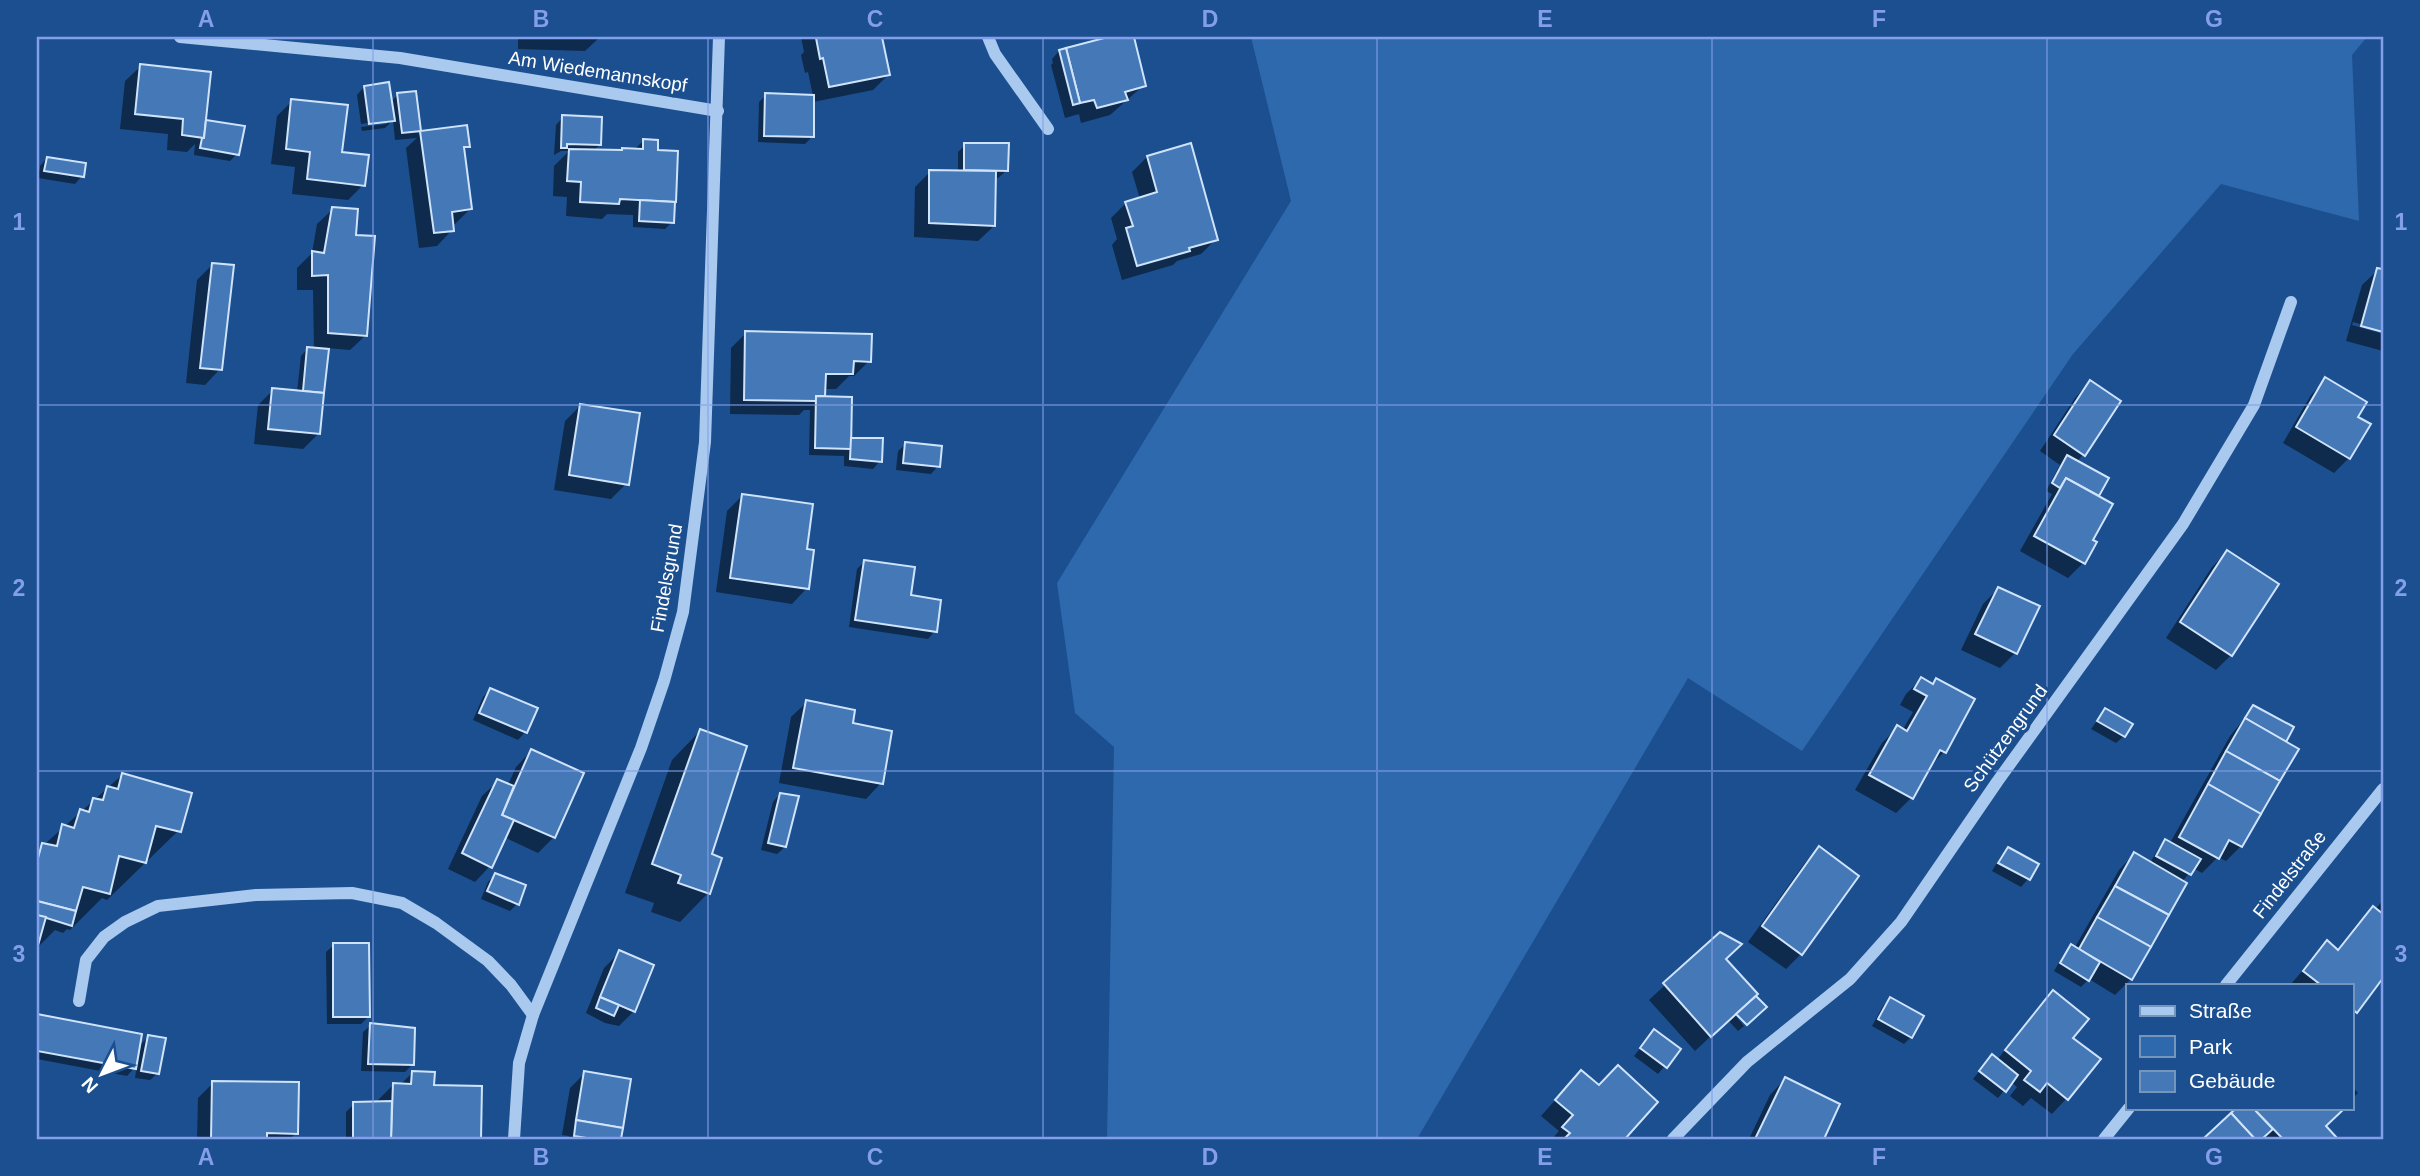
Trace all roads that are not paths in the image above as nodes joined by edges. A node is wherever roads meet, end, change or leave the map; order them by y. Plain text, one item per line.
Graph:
1 (180, 37) edge
2 (719, 37) edge
3 (988, 37) edge
4 (718, 111) junction
5 (1048, 130) dead end
6 (2291, 302) dead end
7 (2383, 789) edge
8 (2227, 984) edge
9 (79, 1001) dead end
10 (533, 1015) junction
11 (2127, 1110) edge
12 (514, 1139) edge
13 (1674, 1139) edge
14 (2104, 1139) edge

1 - 4 street, Am Wiedemannskopf
2 - 4 street, Findelsgrund
3 - 5 street
4 - 10 street, Findelsgrund
6 - 13 street, Schützengrund
7 - 8 street, Findelstraße
9 - 10 street
10 - 12 street, Findelsgrund
11 - 14 street

